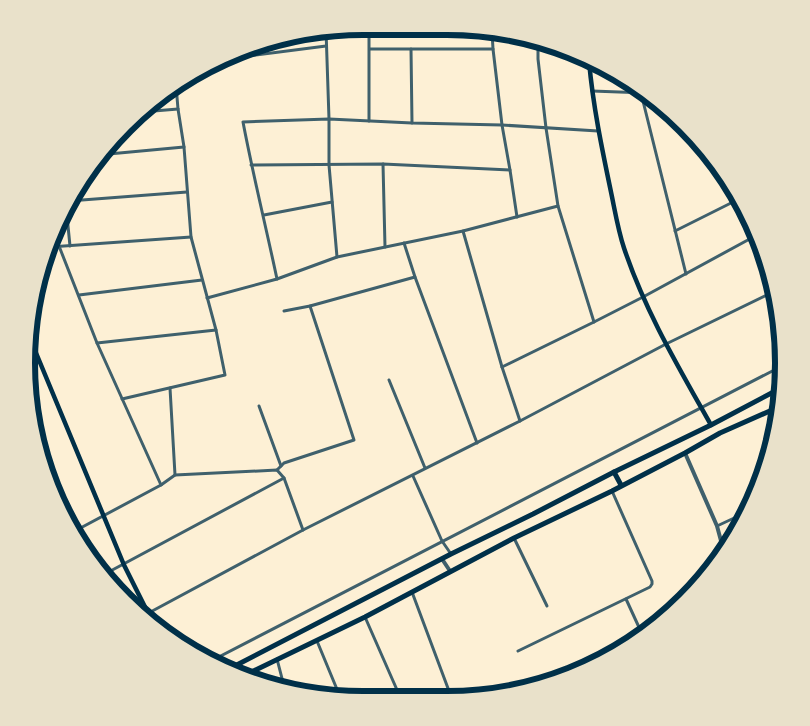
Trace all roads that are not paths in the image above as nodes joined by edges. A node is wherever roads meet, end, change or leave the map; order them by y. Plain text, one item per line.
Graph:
1 (369, 35) edge
2 (326, 37) edge
3 (492, 38) edge
4 (326, 46) junction
5 (538, 48) edge
6 (370, 49) junction
7 (410, 49) junction
8 (493, 49) junction
9 (247, 56) edge
10 (589, 68) edge
11 (591, 91) junction
12 (177, 93) edge
13 (633, 93) edge
14 (646, 102) edge
15 (178, 109) junction
16 (153, 111) edge
17 (329, 119) junction
18 (369, 121) junction
19 (412, 123) junction
20 (502, 125) junction
21 (546, 128) junction
22 (598, 131) junction
23 (184, 147) junction
24 (110, 155) edge
25 (383, 164) junction
26 (329, 165) junction
27 (251, 166) junction
28 (510, 170) junction
29 (187, 192) junction
30 (78, 200) edge
31 (332, 202) junction
32 (733, 203) edge
33 (558, 206) junction
34 (264, 215) junction
35 (517, 217) junction
36 (68, 221) edge
37 (675, 231) junction
38 (463, 232) junction
39 (191, 237) junction
40 (751, 239) edge
41 (404, 244) junction
42 (59, 246) joint
43 (70, 246) junction
44 (384, 247) junction
45 (337, 257) junction
46 (686, 274) junction
47 (415, 277) junction
48 (277, 279) junction
49 (202, 280) junction
50 (768, 294) edge
51 (79, 295) junction
52 (643, 297) junction
53 (207, 298) junction
54 (310, 306) junction
55 (284, 311) dead end
56 (594, 322) junction
57 (216, 330) junction
58 (97, 343) junction
59 (666, 344) junction
60 (36, 352) edge
61 (502, 367) junction
62 (775, 370) edge
63 (389, 380) dead end
64 (170, 388) junction
65 (774, 392) edge
66 (122, 399) junction
67 (259, 406) dead end
68 (701, 408) junction
69 (772, 408) edge
70 (520, 421) junction
71 (711, 425) junction
72 (477, 443) junction
73 (685, 453) junction
74 (281, 466) junction
75 (425, 468) junction
76 (277, 470) junction
77 (614, 472) junction
78 (175, 476) junction
79 (413, 476) junction
80 (284, 478) junction
81 (161, 485) junction
82 (621, 485) junction
83 (612, 491) junction
84 (103, 516) junction
85 (736, 517) edge
86 (717, 526) junction
87 (80, 528) edge
88 (303, 530) junction
89 (514, 538) junction
90 (442, 541) junction
91 (721, 543) edge
92 (451, 554) junction
93 (442, 559) junction
94 (124, 565) junction
95 (110, 572) edge
96 (450, 572) junction
97 (412, 592) junction
98 (626, 599) junction
99 (142, 605) edge
100 (546, 606) dead end
101 (150, 612) edge
102 (365, 617) junction
103 (639, 629) edge
104 (317, 640) junction
105 (518, 651) dead end
106 (218, 657) edge
107 (277, 659) junction
108 (236, 666) edge
109 (252, 672) edge
110 (283, 681) edge
111 (337, 690) edge
112 (397, 691) edge
113 (449, 691) edge

1 - 6 street
2 - 4 street
3 - 8 street
4 - 9 street
4 - 17 street
5 - 21 street
6 - 7 street
6 - 18 street
7 - 8 street
7 - 19 street
8 - 20 street
10 - 11 main road
11 - 13 street
11 - 22 main road
12 - 15 street
14 - 37 street
15 - 16 street
15 - 23 street
17 - 18 street
17 - 26 street
17 - 27 street
18 - 19 street
19 - 20 street
20 - 21 street
20 - 28 street
21 - 22 street
21 - 33 street
22 - 52 main road
23 - 24 street
23 - 29 street
25 - 26 street
25 - 28 street
25 - 44 street
26 - 27 street
26 - 31 street
27 - 34 street
28 - 35 street
29 - 30 street
29 - 39 street
31 - 34 street
31 - 45 street
32 - 37 street
33 - 35 street
33 - 56 street
34 - 48 street
35 - 38 street
36 - 43 street
37 - 46 street
38 - 41 street
38 - 61 street
39 - 43 street
39 - 49 street
40 - 46 street
41 - 44 street
41 - 47 street
42 - 43 street
42 - 51 street
44 - 45 street
45 - 48 street
46 - 52 street
47 - 54 street
47 - 72 street
48 - 53 street
49 - 51 street
49 - 53 street
50 - 59 street
51 - 58 street
52 - 56 street
52 - 59 main road
53 - 57 street
54 - 55 street
54 - 74 street
56 - 61 street
57 - 58 street
57 - 64 street
58 - 66 street
59 - 68 main road
59 - 70 street
60 - 84 main road
61 - 70 street
62 - 68 street
63 - 75 street
64 - 66 street
64 - 78 street
65 - 71 main road
66 - 81 street
67 - 74 street
68 - 71 main road
68 - 90 street
69 - 73 main road
70 - 72 street
71 - 77 main road
72 - 75 street
73 - 82 main road
73 - 86 street
74 - 76 street
75 - 79 street
76 - 78 street
76 - 80 street
77 - 82 main road
77 - 92 main road
78 - 81 street
79 - 88 street
79 - 90 street
80 - 88 street
80 - 94 street
81 - 84 street
82 - 83 main road
83 - 89 main road
83 - 98 street
84 - 87 street
84 - 94 main road
85 - 86 street
86 - 91 street
88 - 101 street
89 - 96 main road
89 - 100 street
90 - 92 street
90 - 106 street
92 - 93 main road
93 - 96 street
93 - 108 main road
94 - 95 street
94 - 99 main road
96 - 97 main road
97 - 102 main road
97 - 113 street
98 - 103 street
98 - 105 street
102 - 104 main road
102 - 112 street
104 - 107 main road
104 - 111 street
107 - 109 main road
107 - 110 street

